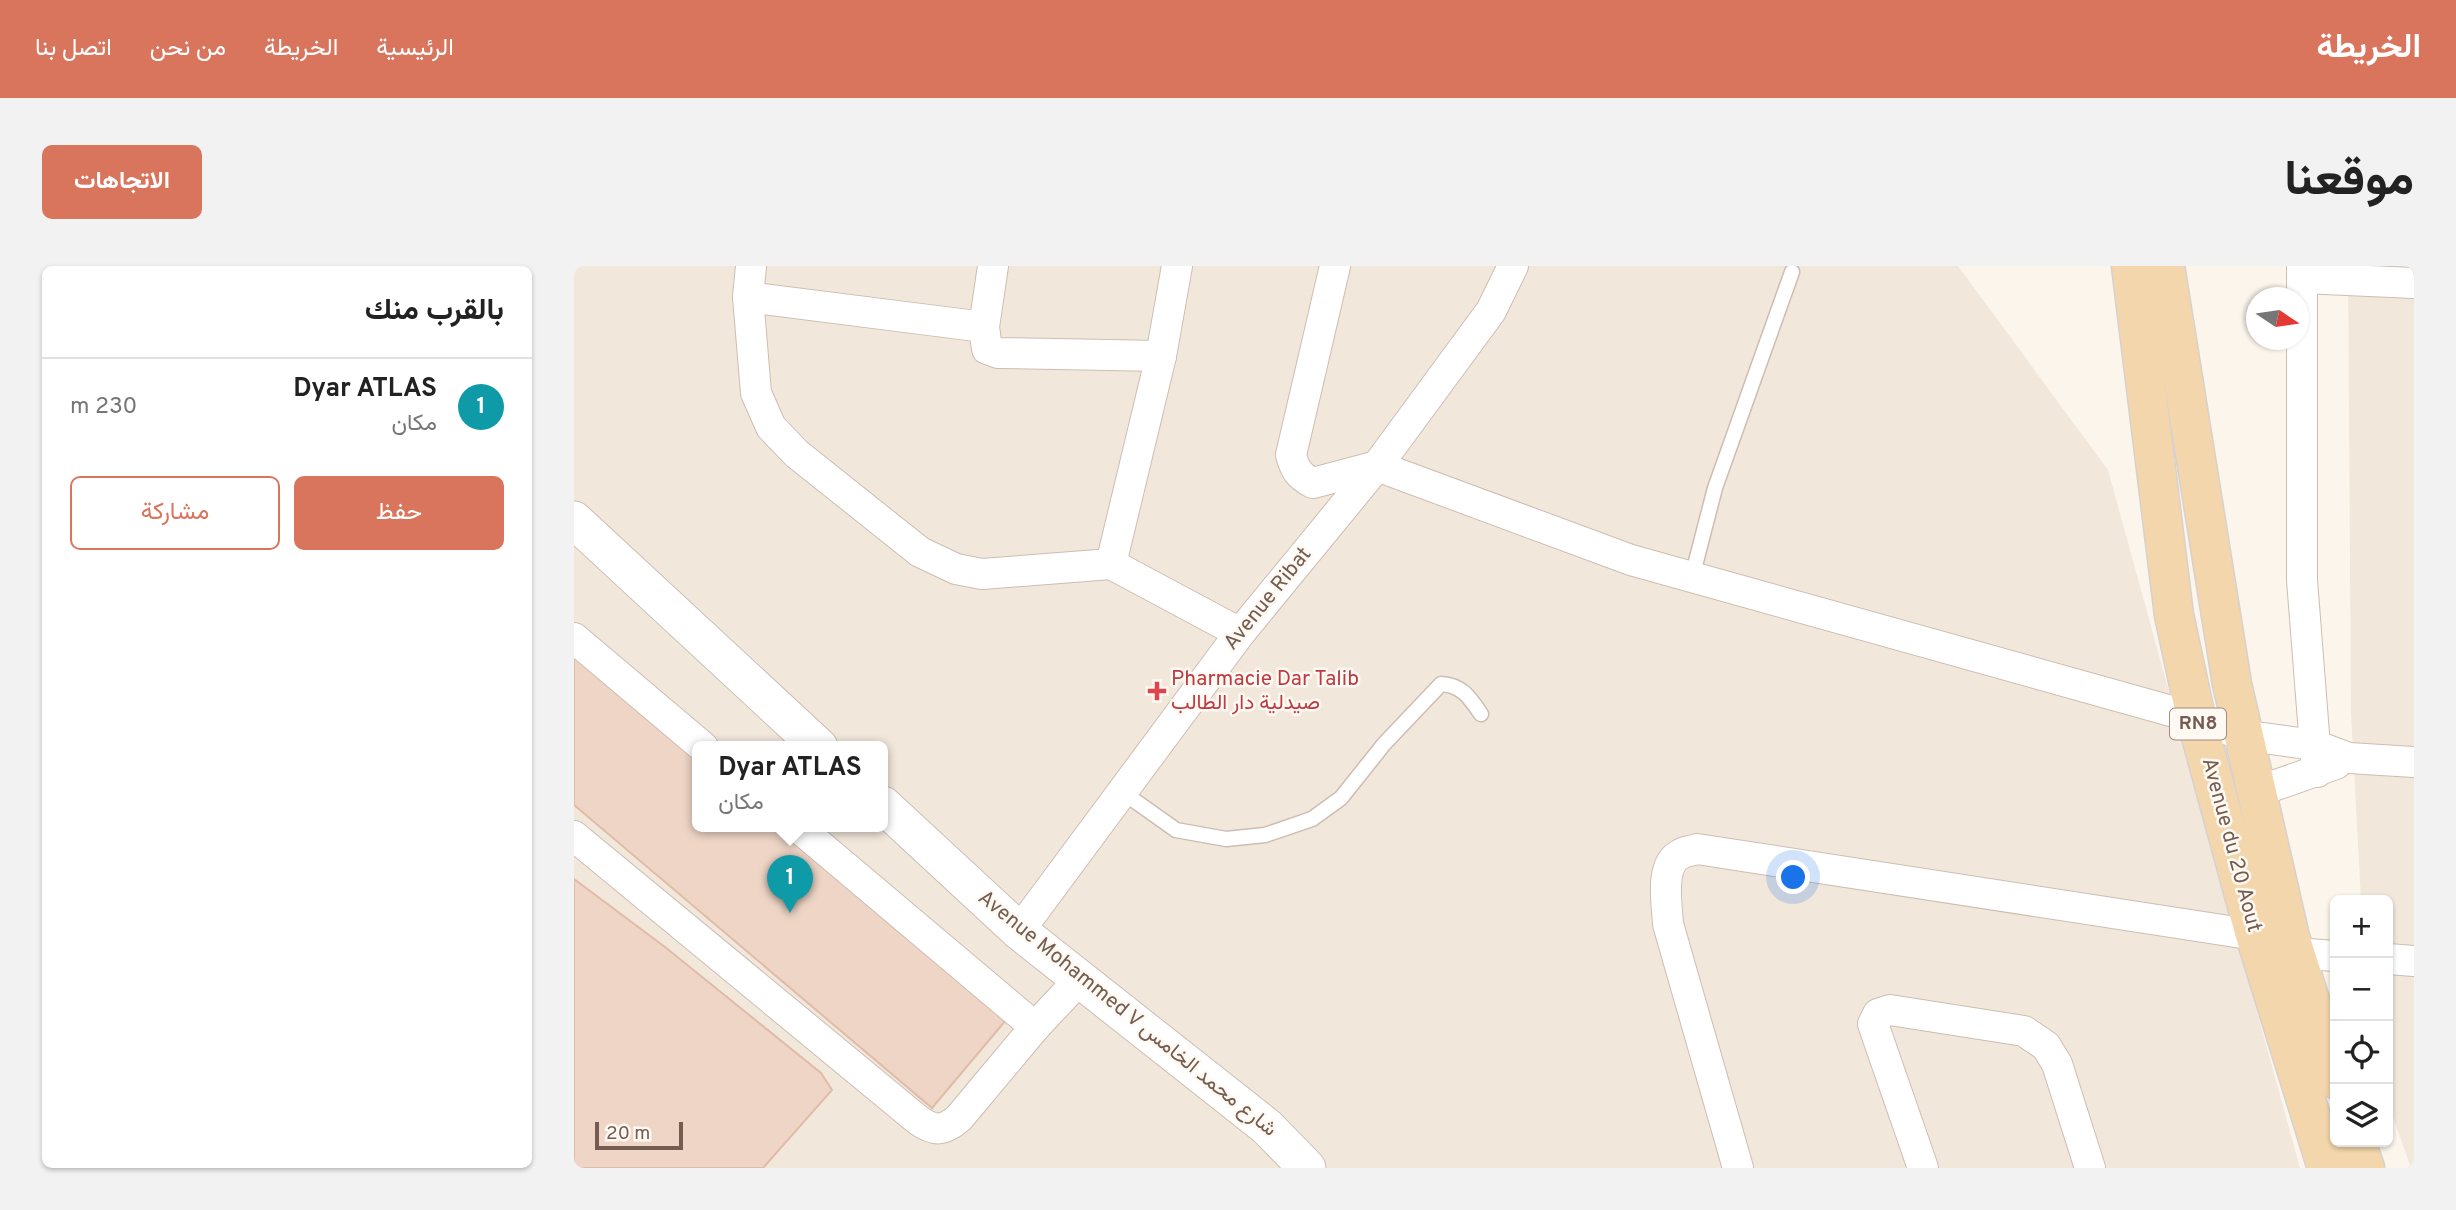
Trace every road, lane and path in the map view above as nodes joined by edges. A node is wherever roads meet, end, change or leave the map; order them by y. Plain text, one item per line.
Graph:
1 (751, 266) edge
2 (993, 266) edge
3 (1177, 266) edge
4 (1335, 266) edge
5 (1513, 266) edge
6 (2131, 266) edge
7 (2165, 266) edge
8 (1792, 272) dead end
9 (2302, 272) edge
10 (2414, 283) edge
11 (748, 297) junction
12 (984, 327) junction
13 (1161, 355) junction
14 (1377, 466) junction
15 (574, 520) edge
16 (1111, 564) junction
17 (1692, 578) junction
18 (1240, 633) junction
19 (574, 638) edge
20 (1481, 714) dead end
21 (2196, 718) junction
22 (2242, 735) junction
23 (696, 741) edge
24 (813, 741) edge
25 (2315, 758) junction
26 (2414, 762) edge
27 (1121, 791) junction
28 (2256, 792) junction
29 (888, 810) edge
30 (805, 832) edge
31 (574, 836) edge
32 (1019, 931) junction
33 (2255, 936) junction
34 (2295, 953) junction
35 (2330, 956) edge
36 (2393, 959) edge
37 (2414, 961) edge
38 (1080, 979) junction
39 (1035, 1027) junction
40 (2330, 1063) edge
41 (2358, 1147) edge
42 (1307, 1168) edge
43 (1738, 1168) edge
44 (1923, 1168) edge
45 (2090, 1168) edge
46 (2328, 1168) edge
47 (2365, 1168) edge

1 - 11 street
2 - 12 street
3 - 13 street
4 - 14 street
5 - 14 street, Avenue Ribat
6 - 21 main road, Avenue du 20 Aout / RN8
7 - 22 main road, Avenue du 20 Aout / RN8
8 - 17 lane
9 - 10 street
9 - 25 street
11 - 12 street
11 - 16 street
12 - 13 street
13 - 16 street
14 - 17 street
14 - 18 street, Avenue Ribat
15 - 24 street
16 - 18 street
17 - 21 street
18 - 27 street, Avenue Ribat
19 - 23 street
20 - 27 lane
21 - 22 street
21 - 33 main road, Avenue du 20 Aout / RN8
22 - 25 street
22 - 28 main road, Avenue du 20 Aout / RN8
25 - 26 street
25 - 28 street
27 - 32 street, Avenue Ribat
28 - 34 main road, Avenue du 20 Aout / RN8
29 - 32 street, Avenue Mohammed V شارع محمد الخامس
30 - 39 street
31 - 39 street
32 - 38 street, Avenue Mohammed V شارع محمد الخامس
33 - 43 street
33 - 46 main road, Avenue du 20 Aout / RN8
34 - 35 street
34 - 40 main road, Avenue du 20 Aout / RN8
36 - 37 street
38 - 39 street
38 - 42 street, Avenue Mohammed V شارع محمد الخامس
41 - 47 main road
44 - 45 street

